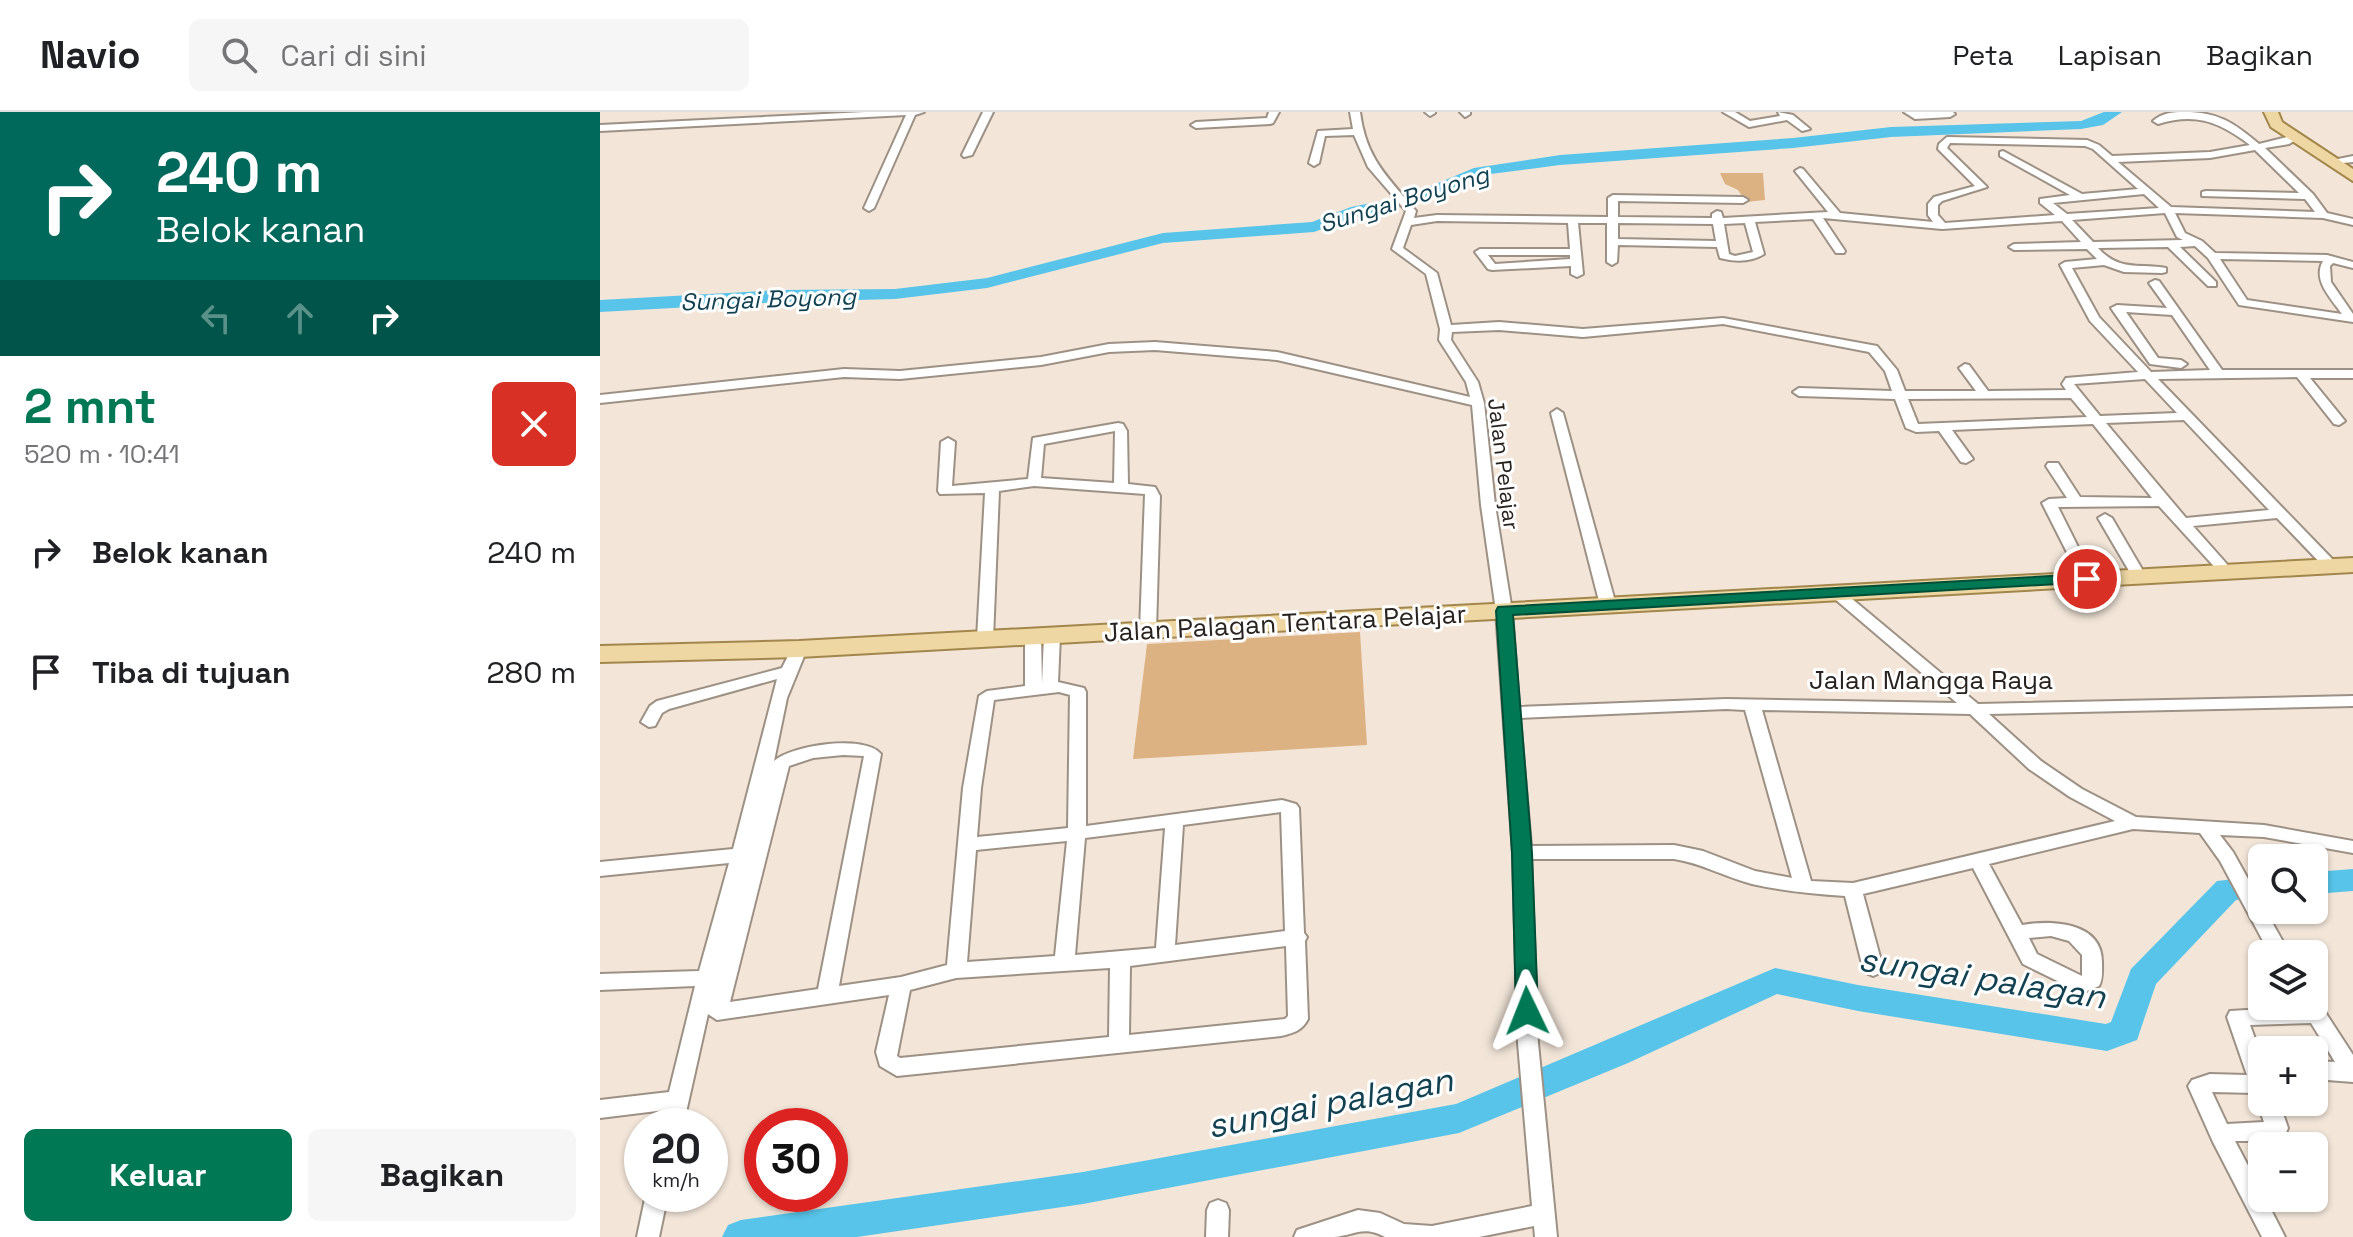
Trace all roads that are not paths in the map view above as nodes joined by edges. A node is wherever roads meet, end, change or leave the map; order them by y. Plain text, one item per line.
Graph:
1 (712, 112) edge
2 (912, 112) edge
3 (919, 112) edge
4 (988, 112) edge
5 (1274, 112) edge
6 (1355, 112) edge
7 (1728, 112) edge
8 (1803, 112) edge
9 (1909, 112) edge
10 (2271, 112) edge
11 (1950, 114) dead end
12 (1785, 115) edge
13 (2158, 121) dead end
14 (704, 122) junction
15 (1196, 125) dead end
16 (600, 128) edge
17 (1805, 129) dead end
18 (1356, 132) junction
19 (2296, 136) junction
20 (2256, 147) junction
21 (2003, 154) dead end
22 (967, 155) dead end
23 (2110, 159) junction
24 (2353, 159) edge
25 (2333, 161) junction
26 (1314, 163) dead end
27 (1800, 171) dead end
28 (2353, 176) edge
29 (2143, 191) junction
30 (2206, 194) dead end
31 (2078, 196) junction
32 (2193, 196) dead end
33 (2309, 196) junction
34 (1717, 200) junction
35 (1743, 200) dead end
36 (869, 208) dead end
37 (2168, 210) junction
38 (2205, 211) junction
39 (1408, 213) junction
40 (1816, 215) junction
41 (1836, 215) junction
42 (2323, 215) junction
43 (2063, 216) junction
44 (1573, 219) junction
45 (1611, 220) junction
46 (1749, 220) junction
47 (1717, 221) junction
48 (2347, 221) edge
49 (1942, 226) junction
50 (2353, 235) edge
51 (1611, 242) junction
52 (2198, 243) junction
53 (1722, 244) junction
54 (2171, 244) junction
55 (2014, 247) dead end
56 (2091, 247) junction
57 (1840, 251) dead end
58 (2212, 256) junction
59 (2331, 259) junction
60 (1612, 262) dead end
61 (2105, 262) junction
62 (1576, 263) junction
63 (2353, 265) edge
64 (2194, 268) junction
65 (2222, 268) junction
66 (2162, 270) dead end
67 (2155, 283) dead end
68 (2212, 284) dead end
69 (2176, 312) junction
70 (2352, 319) edge
71 (1446, 329) junction
72 (1965, 368) dead end
73 (2214, 368) junction
74 (2301, 374) junction
75 (2353, 374) edge
76 (2149, 375) junction
77 (1799, 392) dead end
78 (2075, 394) junction
79 (1901, 395) junction
80 (1985, 395) junction
81 (600, 399) edge
82 (1478, 403) junction
83 (1557, 413) dead end
84 (2188, 416) junction
85 (2093, 419) junction
86 (2339, 421) dead end
87 (1942, 426) junction
88 (948, 442) dead end
89 (1966, 459) dead end
90 (2053, 466) dead end
91 (1034, 482) junction
92 (1121, 487) junction
93 (992, 488) junction
94 (2076, 501) junction
95 (2163, 502) junction
96 (2281, 513) junction
97 (2105, 518) dead end
98 (2182, 523) junction
99 (2342, 566) edge
100 (2226, 571) junction
101 (2139, 576) junction
102 (2087, 579) junction
103 (1834, 591) junction
104 (1608, 605) junction
105 (1504, 611) junction
106 (1148, 630) junction
107 (1043, 636) junction
108 (985, 639) junction
109 (799, 649) junction
110 (600, 654) edge
111 (785, 672) junction
112 (1042, 688) junction
113 (2353, 701) edge
114 (1752, 705) junction
115 (1974, 709) junction
116 (1510, 713) junction
117 (649, 722) dead end
118 (1175, 819) junction
119 (2133, 823) junction
120 (2205, 827) junction
121 (1077, 830) junction
122 (755, 831) junction
123 (967, 844) junction
124 (2353, 847) edge
125 (1522, 853) junction
126 (740, 855) junction
127 (1978, 861) junction
128 (600, 869) edge
129 (1804, 887) junction
130 (1853, 890) junction
131 (2018, 933) dead end
132 (1297, 937) junction
133 (2272, 940) edge
134 (1165, 952) junction
135 (1120, 960) junction
136 (1064, 963) junction
137 (1873, 968) dead end
138 (956, 970) junction
139 (708, 978) junction
140 (600, 982) edge
141 (901, 985) junction
142 (827, 995) junction
143 (2248, 1016) edge
144 (2319, 1020) edge
145 (1119, 1045) junction
146 (2248, 1046) edge
147 (2328, 1071) edge
148 (2352, 1072) edge
149 (2248, 1078) edge
150 (677, 1100) junction
151 (675, 1108) edge
152 (600, 1109) edge
153 (2273, 1116) edge
154 (2221, 1135) junction
155 (1218, 1210) dead end
156 (653, 1212) edge
157 (1544, 1225) edge
158 (648, 1237) edge
159 (1217, 1237) edge
160 (1305, 1237) edge
161 (2274, 1237) edge

1 - 14 street
2 - 3 street
2 - 14 street
2 - 36 street
4 - 22 street
5 - 15 street
6 - 18 street
7 - 12 street
8 - 12 street
9 - 11 street
10 - 19 main road
12 - 17 street
13 - 20 street
14 - 16 street
18 - 26 street
18 - 39 street
19 - 20 street
19 - 25 main road
20 - 23 street
20 - 33 street
21 - 31 street
23 - 29 street
23 - 49 street
24 - 25 street
25 - 28 main road
27 - 41 street
29 - 31 street
29 - 37 street
30 - 33 street
31 - 43 street
32 - 38 street
33 - 42 street
34 - 35 street
34 - 45 street
34 - 47 street
37 - 38 street
37 - 43 street
37 - 52 street
38 - 42 street
39 - 44 street
39 - 71 street, Jalan Pelajar
40 - 41 street
40 - 46 street
40 - 57 street
41 - 49 street
42 - 48 street
43 - 49 street
43 - 56 street
44 - 45 street
44 - 62 street
45 - 47 street
45 - 51 street
46 - 47 street
46 - 53 street
47 - 53 street
48 - 50 street
51 - 53 street
51 - 60 street
52 - 54 street
52 - 58 street
54 - 56 street
54 - 64 street
55 - 56 street
56 - 61 street
58 - 59 street
58 - 65 street
59 - 63 street
59 - 70 street
61 - 66 street
61 - 76 street
62 - 62 street
64 - 65 street
64 - 68 street
65 - 70 street
67 - 69 street
69 - 73 street
69 - 73 street
71 - 79 street
71 - 82 street, Jalan Pelajar
72 - 80 street
73 - 74 street
73 - 76 street
74 - 75 street
74 - 86 street
76 - 78 street
76 - 84 street
77 - 79 street
78 - 80 street
78 - 85 street
79 - 80 street
79 - 87 street
81 - 82 street
82 - 105 street, Jalan Pelajar
83 - 104 street
84 - 85 street
84 - 96 street
85 - 87 street
85 - 95 street
87 - 89 street
88 - 93 street
90 - 94 street
91 - 92 street
91 - 92 street
91 - 93 street
92 - 106 street
93 - 108 street
94 - 95 street
94 - 102 street
95 - 98 street
96 - 98 street
96 - 99 street
97 - 101 street
98 - 100 street
99 - 100 main road, Jalan Palagan Tentara Pelajar
100 - 101 main road, Jalan Palagan Tentara Pelajar
101 - 102 main road, Jalan Palagan Tentara Pelajar
102 - 103 main road, Jalan Palagan Tentara Pelajar
103 - 104 main road, Jalan Palagan Tentara Pelajar
103 - 115 street
104 - 105 main road, Jalan Palagan Tentara Pelajar
105 - 106 main road, Jalan Palagan Tentara Pelajar
105 - 116 street, Jalan Pelajar
106 - 107 main road, Jalan Palagan Tentara Pelajar
107 - 108 main road, Jalan Palagan Tentara Pelajar
107 - 112 street
108 - 109 main road, Jalan Palagan Tentara Pelajar
109 - 110 main road, Jalan Palagan Tentara Pelajar
109 - 111 street
111 - 117 street
111 - 122 street
112 - 121 street
112 - 123 street
113 - 115 street, Jalan Mangga Raya
114 - 115 street, Jalan Mangga Raya
114 - 116 street, Jalan Mangga Raya
114 - 129 street
115 - 119 street
116 - 125 street, Jalan Pelajar
118 - 121 street
118 - 132 street
118 - 134 street
119 - 120 street
119 - 127 street
120 - 124 street
120 - 133 street
121 - 123 street
121 - 136 street
122 - 126 street
122 - 142 street
122 - 142 street
123 - 138 street
125 - 129 street
125 - 157 street, Jalan Pelajar
126 - 128 street
126 - 139 street
127 - 130 street
127 - 131 street
129 - 130 street
130 - 137 street
132 - 134 street
132 - 145 street
134 - 135 street
135 - 136 street
135 - 145 street
136 - 138 street
138 - 141 street
139 - 140 street
139 - 150 street
141 - 142 street
141 - 145 street
143 - 146 street
144 - 148 street
147 - 148 street
149 - 154 street
150 - 151 street
150 - 152 street
153 - 154 street
154 - 161 street
155 - 159 street
156 - 158 street
157 - 160 street

